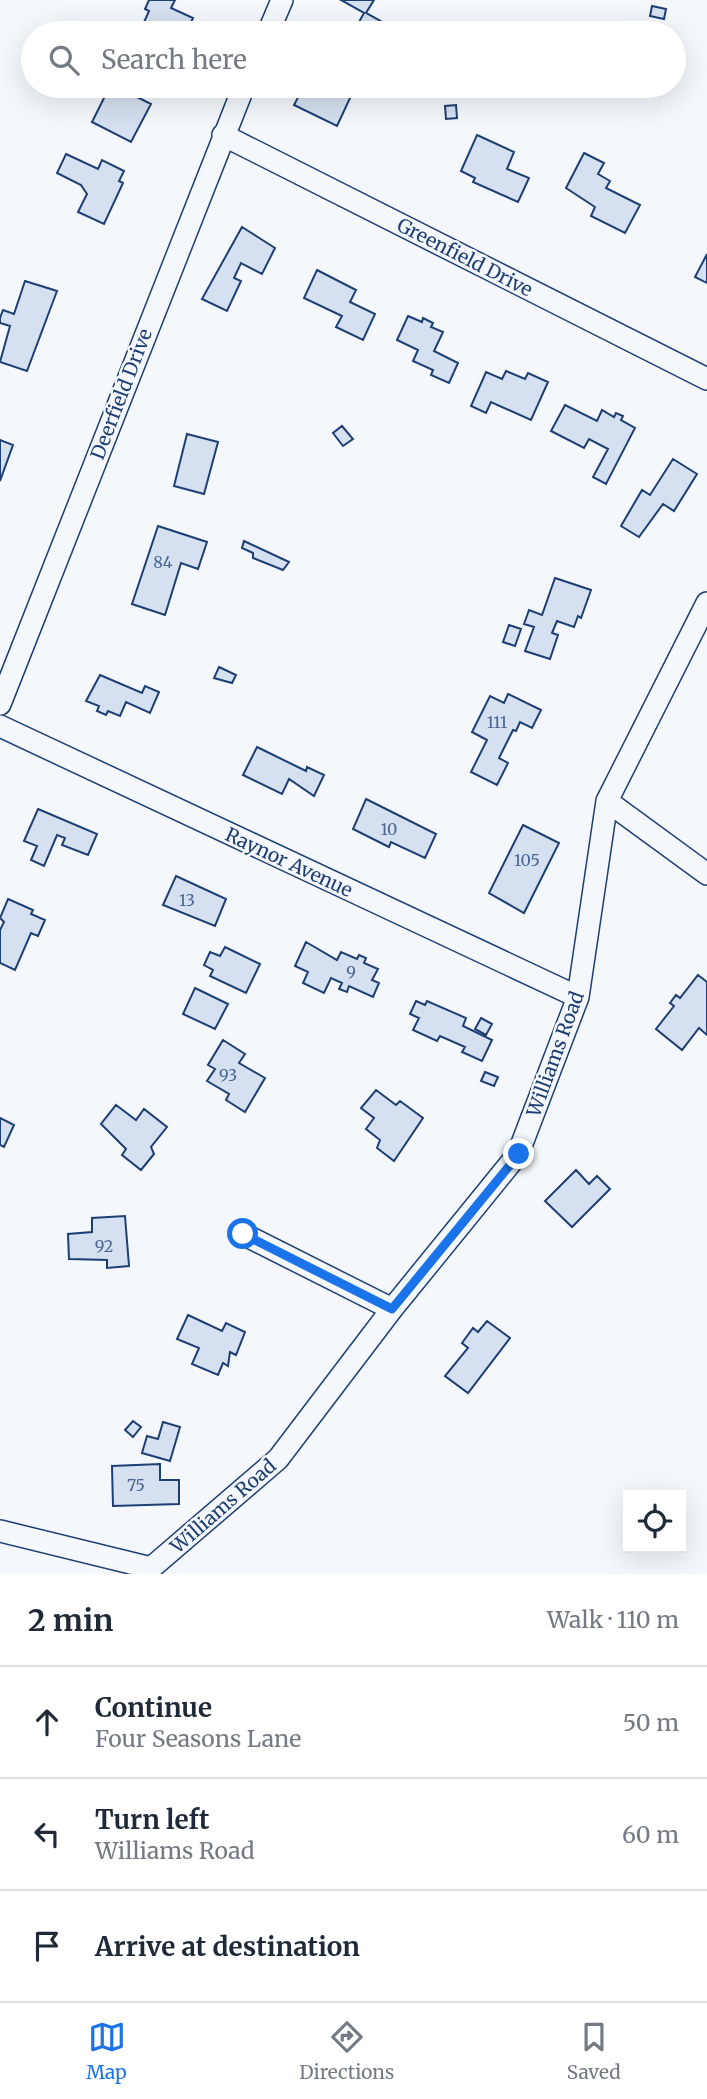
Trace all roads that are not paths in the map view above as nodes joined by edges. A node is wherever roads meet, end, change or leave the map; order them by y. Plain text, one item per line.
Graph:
1 (282, 0) edge
2 (273, 21) edge
3 (239, 98) edge
4 (223, 135) junction
5 (707, 379) edge
6 (707, 603) edge
7 (0, 704) edge
8 (0, 726) edge
9 (607, 801) junction
10 (707, 874) edge
11 (578, 997) junction
12 (243, 1234) dead end
13 (392, 1309) junction
14 (0, 1531) edge
15 (152, 1571) edge

1 - 2 street
3 - 4 street, Deerfield Drive
4 - 5 street, Greenfield Drive
4 - 7 street, Deerfield Drive
6 - 9 street, Williams Road
8 - 11 street, Raynor Avenue
9 - 10 street
9 - 11 street, Williams Road
11 - 13 street, Williams Road
12 - 13 street
13 - 15 street, Williams Road
14 - 15 street, Williams Road

